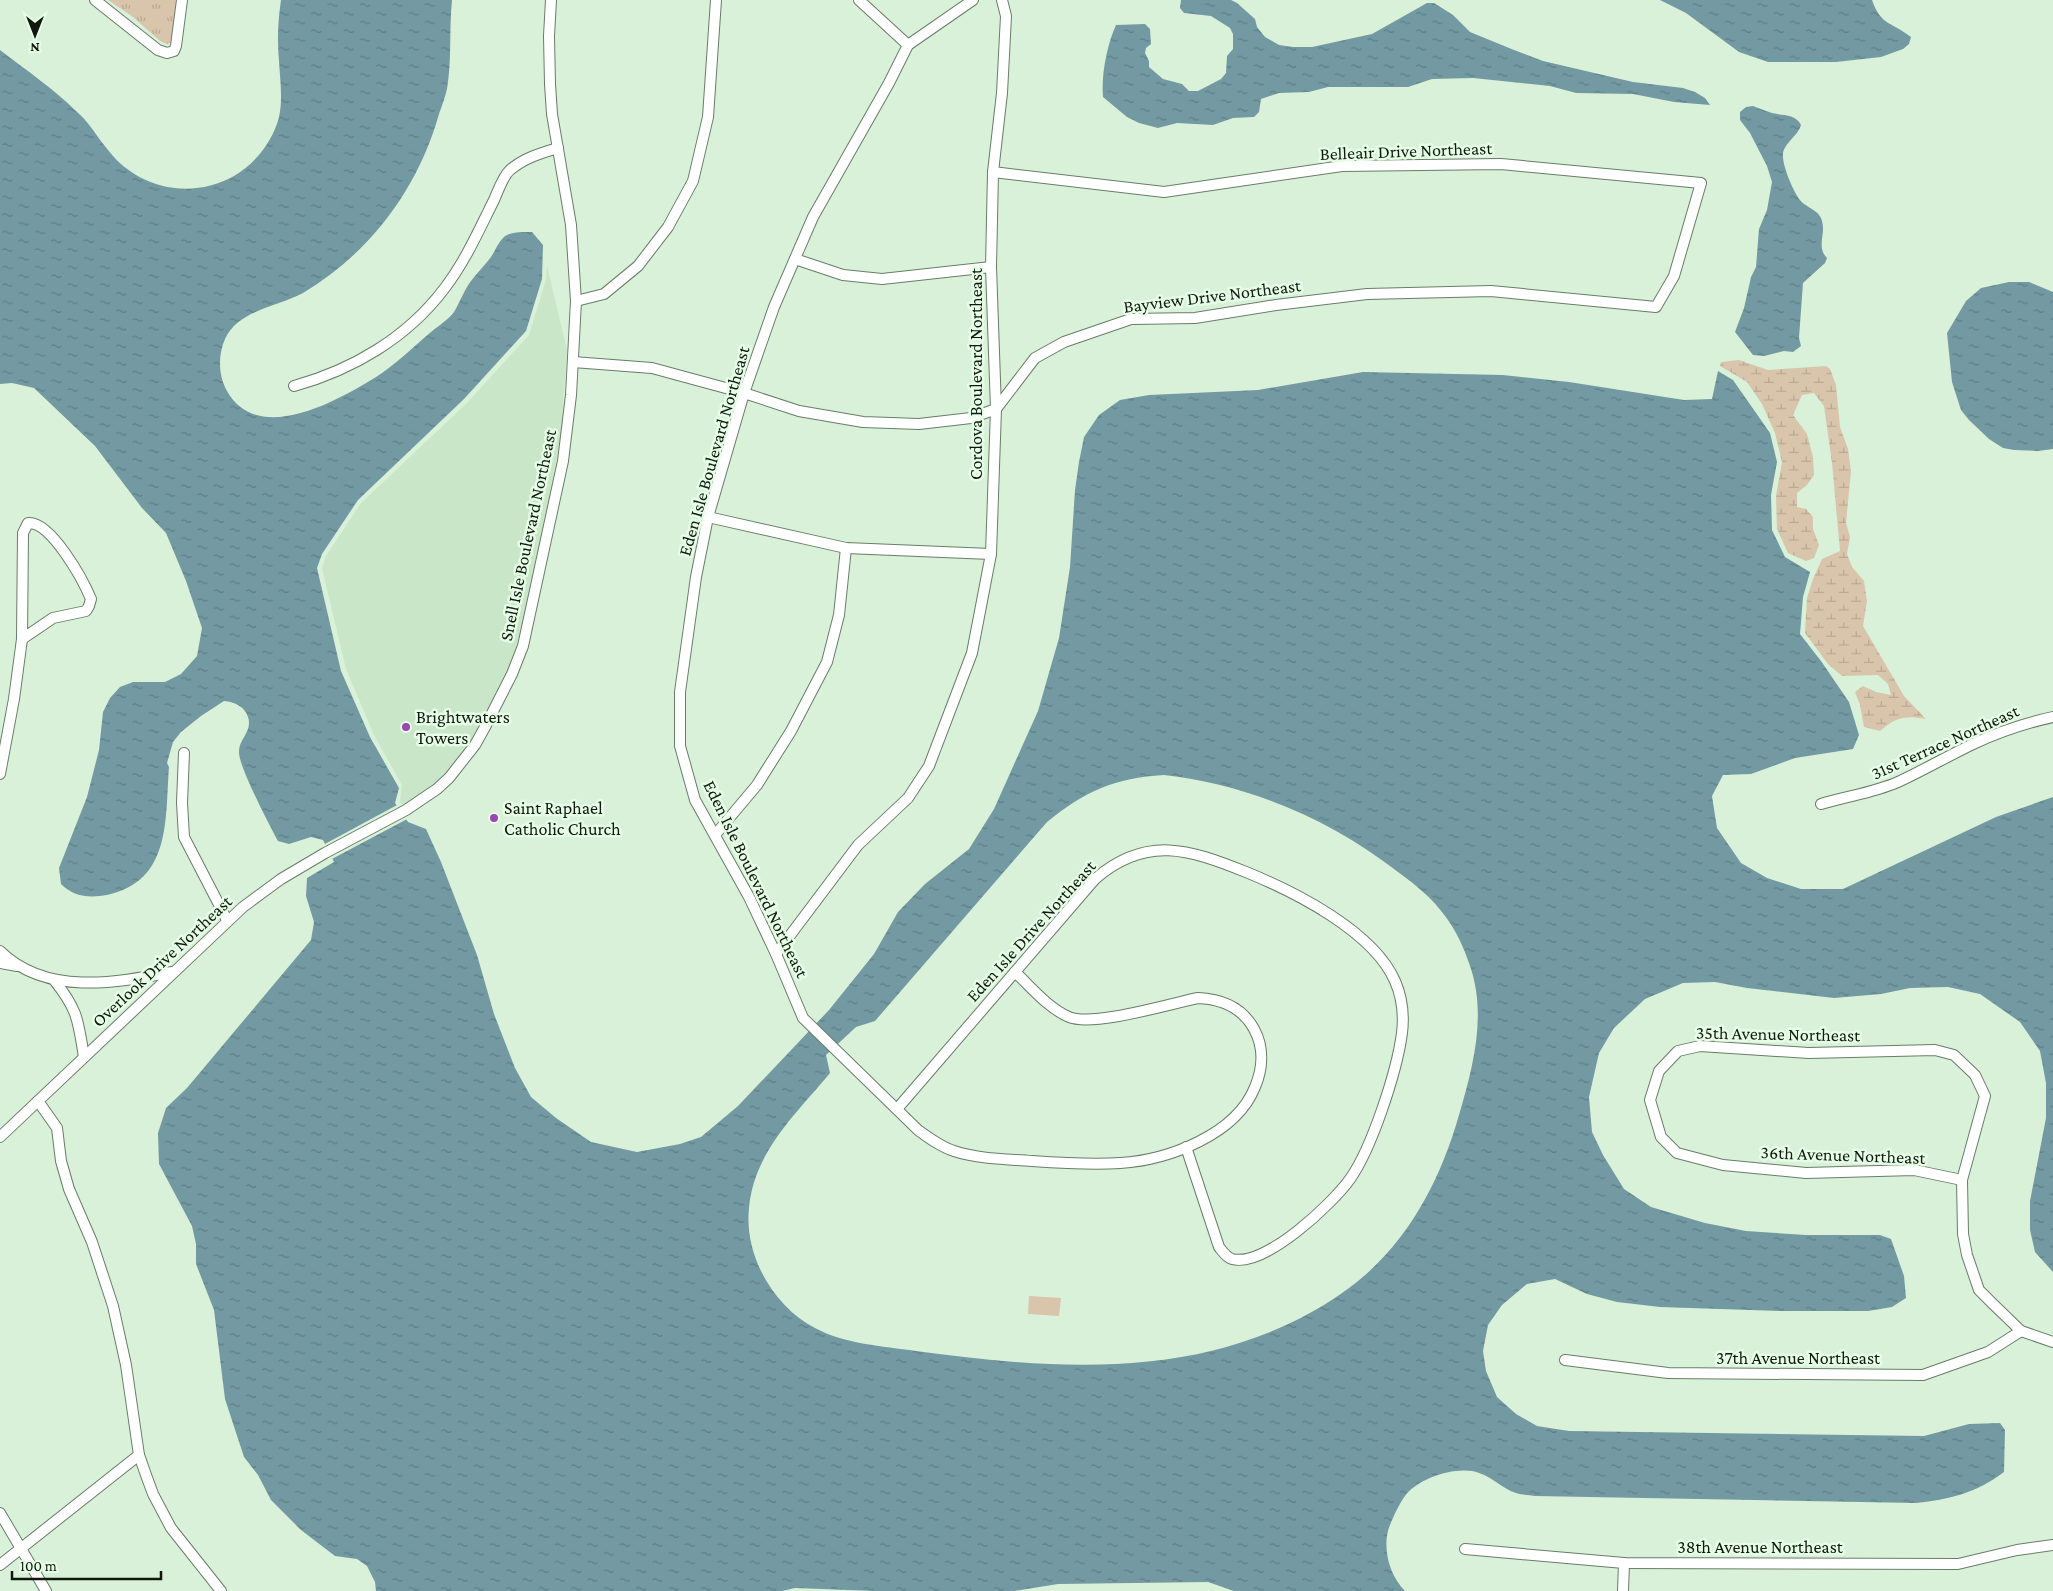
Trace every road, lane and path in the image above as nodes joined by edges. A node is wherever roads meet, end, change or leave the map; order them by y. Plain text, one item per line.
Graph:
1 (95, 0) edge
2 (182, 0) edge
3 (551, 0) edge
4 (716, 0) edge
5 (859, 0) edge
6 (972, 0) edge
7 (1002, 0) edge
8 (908, 45) junction
9 (558, 148) junction
10 (994, 172) junction
11 (796, 259) junction
12 (991, 268) junction
13 (576, 301) junction
14 (1656, 307) joint
15 (573, 362) junction
16 (294, 386) dead end
17 (744, 393) junction
18 (996, 409) junction
19 (708, 517) junction
20 (846, 548) junction
21 (990, 554) junction
22 (22, 638) junction
23 (2053, 717) edge
24 (184, 753) dead end
25 (0, 774) edge
26 (1821, 804) dead end
27 (364, 832) joint
28 (714, 835) junction
29 (227, 920) junction
30 (0, 951) edge
31 (776, 954) junction
32 (0, 963) edge
33 (20, 966) junction
34 (173, 972) junction
35 (1015, 972) junction
36 (54, 980) junction
37 (84, 1057) junction
38 (1652, 1089) joint
39 (38, 1101) junction
40 (897, 1109) junction
41 (0, 1137) edge
42 (1186, 1147) junction
43 (1962, 1180) junction
44 (2022, 1332) junction
45 (2053, 1342) edge
46 (1565, 1360) dead end
47 (139, 1456) junction
48 (0, 1513) edge
49 (2053, 1545) edge
50 (20, 1548) junction
51 (1465, 1549) dead end
52 (1624, 1563) junction
53 (0, 1565) edge
54 (46, 1591) edge
55 (221, 1591) edge
56 (1623, 1591) edge

1 - 2 street
3 - 9 street, Snell Isle Boulevard Northeast
4 - 13 street
5 - 8 street
6 - 8 street, Eden Isle Boulevard Northeast
7 - 10 street, Cordova Boulevard Northeast
8 - 11 street, Eden Isle Boulevard Northeast
9 - 13 street, Snell Isle Boulevard Northeast
9 - 16 street
10 - 12 street, Cordova Boulevard Northeast
10 - 14 street, Belleair Drive Northeast
11 - 12 street
11 - 17 street, Eden Isle Boulevard Northeast
12 - 18 street, Cordova Boulevard Northeast
13 - 15 street, Snell Isle Boulevard Northeast
14 - 18 street, Bayview Drive Northeast
15 - 17 street
15 - 27 street, Snell Isle Boulevard Northeast
17 - 18 street
17 - 19 street, Eden Isle Boulevard Northeast
18 - 21 street, Cordova Boulevard Northeast
19 - 20 street
19 - 28 street, Eden Isle Boulevard Northeast
20 - 21 street
20 - 28 street
21 - 31 street, Cordova Boulevard Northeast
22 - 22 street
22 - 25 street
23 - 26 street, 31st Terrace Northeast
24 - 29 street
27 - 29 street, Overlook Drive Northeast
28 - 31 street, Eden Isle Boulevard Northeast
29 - 34 street, Overlook Drive Northeast
30 - 33 street
31 - 40 street, Eden Isle Boulevard Northeast
32 - 33 street
33 - 36 street
34 - 36 street
34 - 37 street, Overlook Drive Northeast
35 - 40 street, Eden Isle Drive Northeast
35 - 42 street, Eden Isle Boulevard Northeast
35 - 42 street, Eden Isle Drive Northeast
36 - 37 street
37 - 39 street, Overlook Drive Northeast
38 - 43 street, 36th Avenue Northeast
38 - 43 street, 35th Avenue Northeast
39 - 41 street, Overlook Drive Northeast
39 - 47 street
40 - 42 street, Eden Isle Boulevard Northeast
43 - 44 street
44 - 45 street
44 - 46 street, 37th Avenue Northeast
47 - 50 street
47 - 55 street
48 - 50 street
49 - 52 street, 38th Avenue Northeast
50 - 53 street
50 - 54 street
51 - 52 street, 38th Avenue Northeast
52 - 56 street

